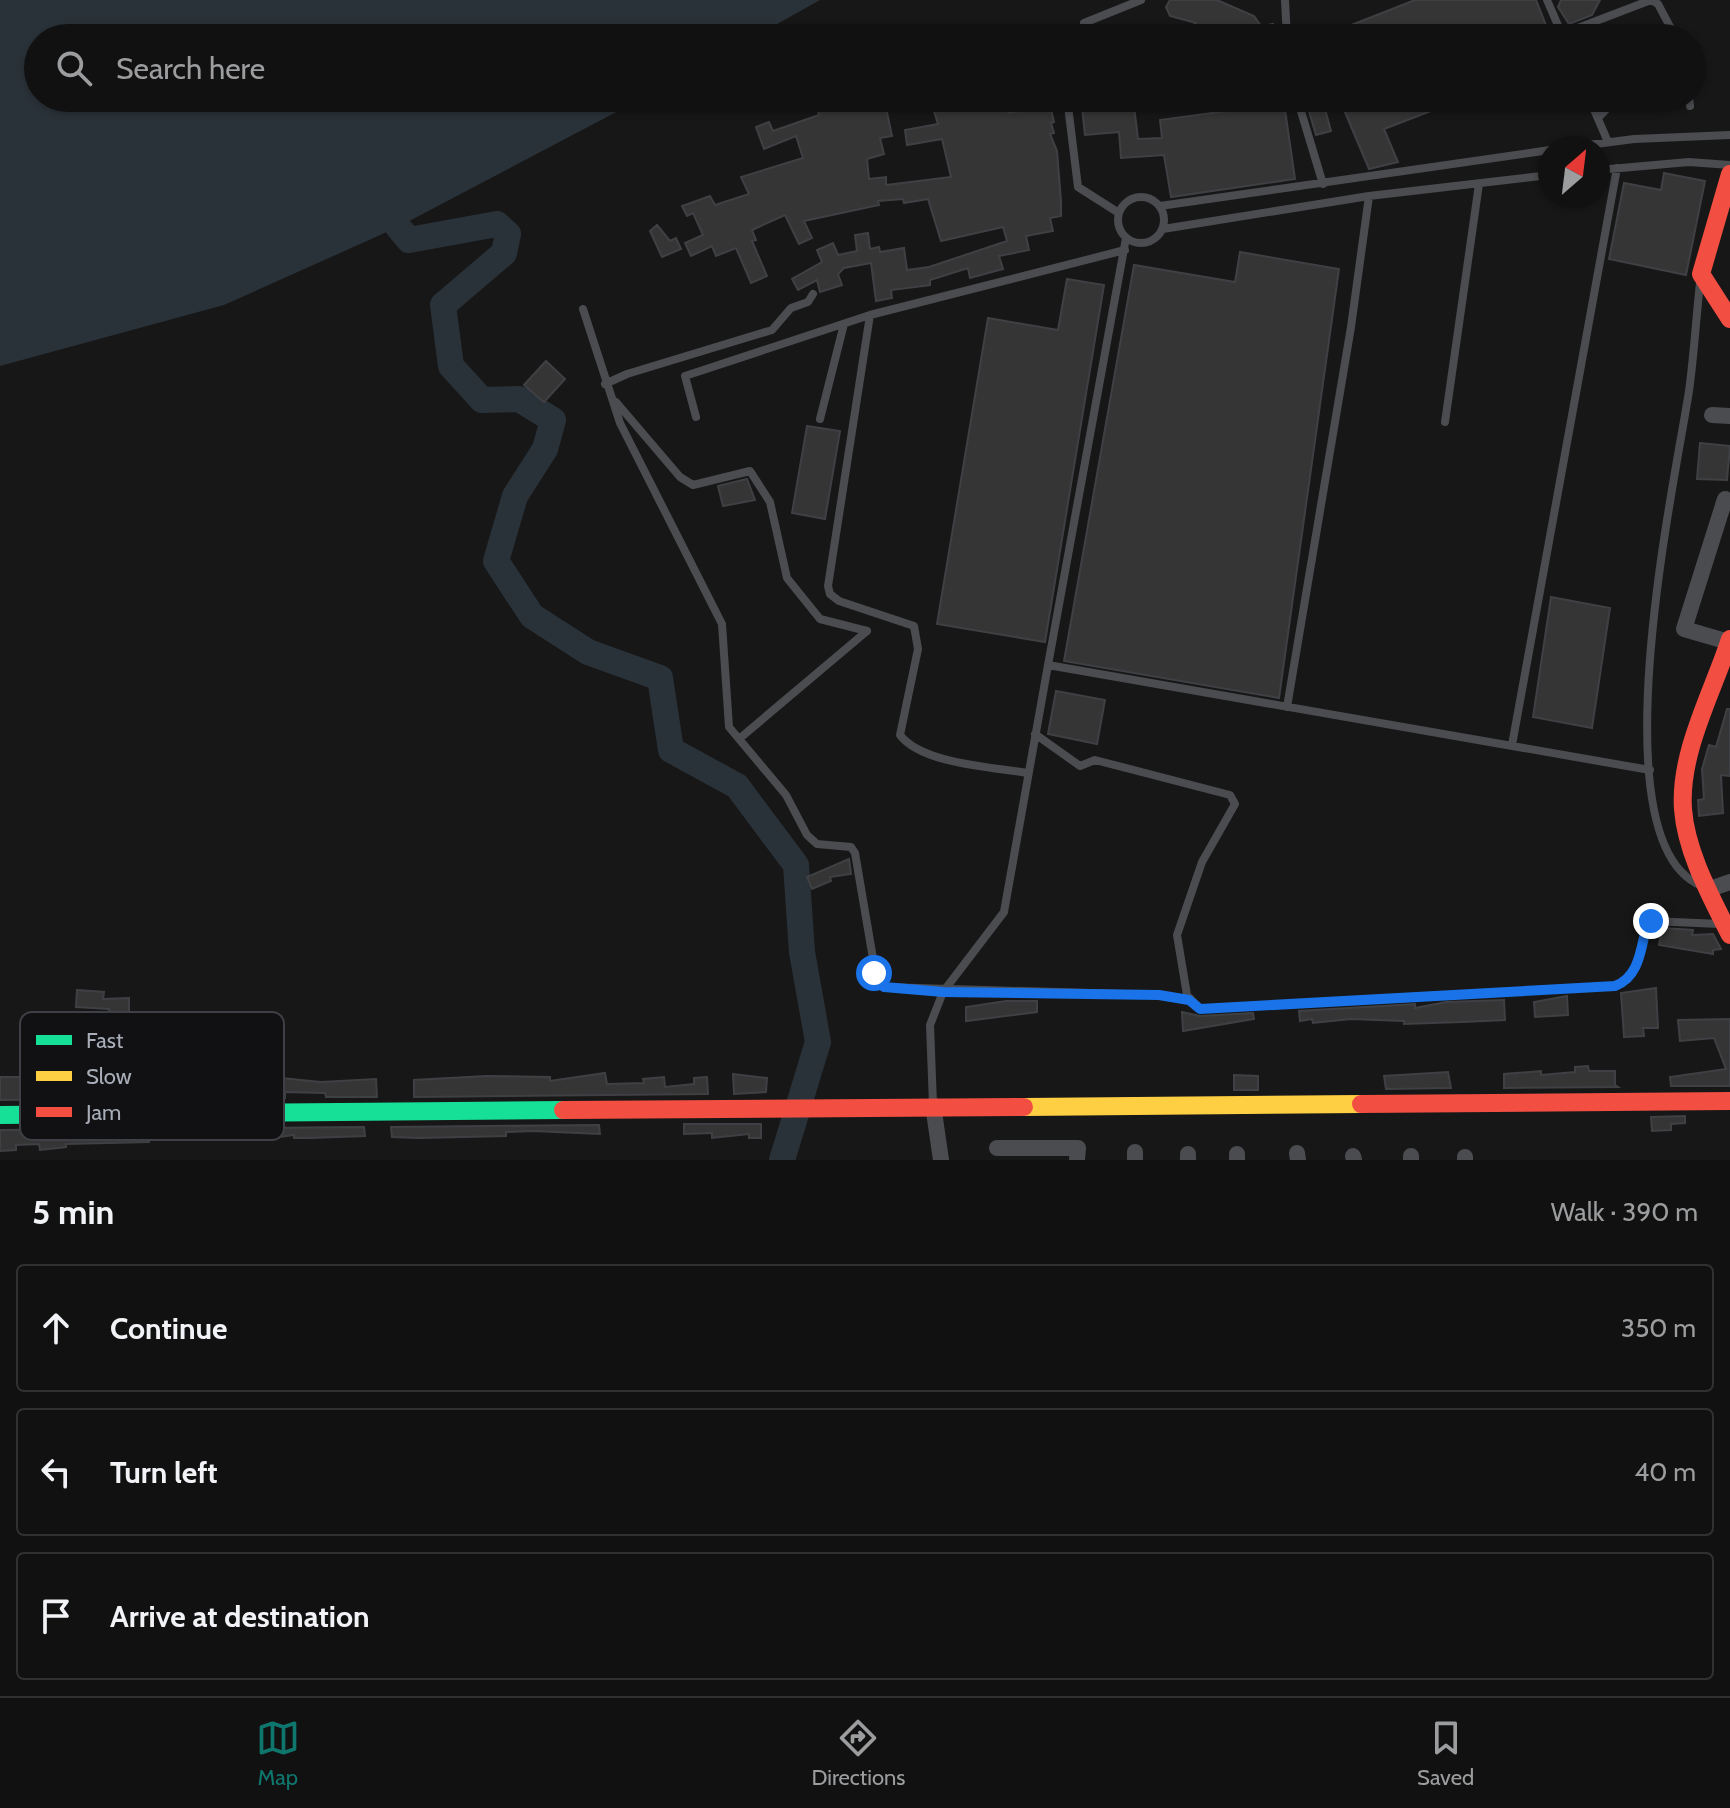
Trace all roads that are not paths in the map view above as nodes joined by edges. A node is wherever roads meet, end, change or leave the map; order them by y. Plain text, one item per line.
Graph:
1 (1141, 0) edge
2 (1285, 0) edge
3 (1547, 0) edge
4 (1651, 0) edge
5 (1084, 23) dead end
6 (1286, 24) edge
7 (1558, 24) edge
8 (1592, 24) edge
9 (1669, 24) edge
10 (1069, 112) edge
11 (1301, 112) edge
12 (1595, 112) edge
13 (1604, 112) edge
14 (1598, 118) junction
15 (1730, 135) edge
16 (1606, 136) edge
17 (1610, 142) edge
18 (1538, 152) edge
19 (1730, 165) edge
20 (1617, 168) junction
21 (1610, 169) edge
22 (1730, 174) edge
23 (1538, 177) edge
24 (1323, 184) junction
25 (1479, 184) junction
26 (1369, 196) junction
27 (1160, 206) junction
28 (1119, 213) junction
29 (1163, 229) junction
30 (1126, 238) junction
31 (1125, 250) junction
32 (1701, 274) junction
33 (813, 294) dead end
34 (583, 309) dead end
35 (870, 315) junction
36 (1730, 319) edge
37 (844, 324) junction
38 (605, 384) junction
39 (610, 395) junction
40 (1712, 415) dead end
41 (1730, 416) edge
42 (696, 417) dead end
43 (820, 419) dead end
44 (1445, 422) dead end
45 (1725, 499) dead end
46 (1730, 641) edge
47 (1048, 665) junction
48 (1726, 665) edge
49 (1287, 707) junction
50 (1035, 734) junction
51 (739, 739) junction
52 (1512, 745) junction
53 (1650, 770) junction
54 (1028, 773) junction
55 (1730, 882) edge
56 (1710, 889) junction
57 (1727, 930) edge
58 (943, 992) junction
59 (1189, 1000) junction
60 (1730, 1101) edge
61 (933, 1105) junction
62 (284, 1112) edge
63 (0, 1115) edge
64 (20, 1115) edge
65 (997, 1148) dead end
66 (941, 1160) edge
67 (1077, 1160) edge

1 - 5 lane
2 - 6 lane
3 - 7 lane
4 - 8 lane
4 - 9 lane
10 - 28 lane
11 - 24 lane
12 - 14 lane
13 - 14 lane
14 - 16 lane
15 - 17 lane
18 - 24 lane
19 - 20 lane
20 - 21 lane
20 - 52 lane
22 - 32 street
23 - 25 lane
24 - 27 lane
25 - 26 lane
25 - 44 lane
26 - 29 lane
26 - 49 lane
27 - 28 lane
27 - 29 lane
28 - 30 lane
29 - 30 lane
30 - 31 lane
31 - 35 lane
31 - 47 lane
32 - 36 street
32 - 53 lane
33 - 38 lane
34 - 38 lane
35 - 37 lane
35 - 54 lane
37 - 42 lane
37 - 43 lane
38 - 39 lane
39 - 51 lane
39 - 51 lane
40 - 41 street
45 - 46 street
46 - 48 street
47 - 49 lane
47 - 50 lane
48 - 56 street
49 - 52 lane
50 - 54 lane
50 - 59 lane
51 - 58 lane
52 - 53 lane
53 - 56 lane
54 - 58 lane
55 - 56 street
56 - 57 street
57 - 59 lane
58 - 59 lane
58 - 61 lane
60 - 61 street
61 - 62 street
61 - 66 street
63 - 64 street
65 - 67 street

